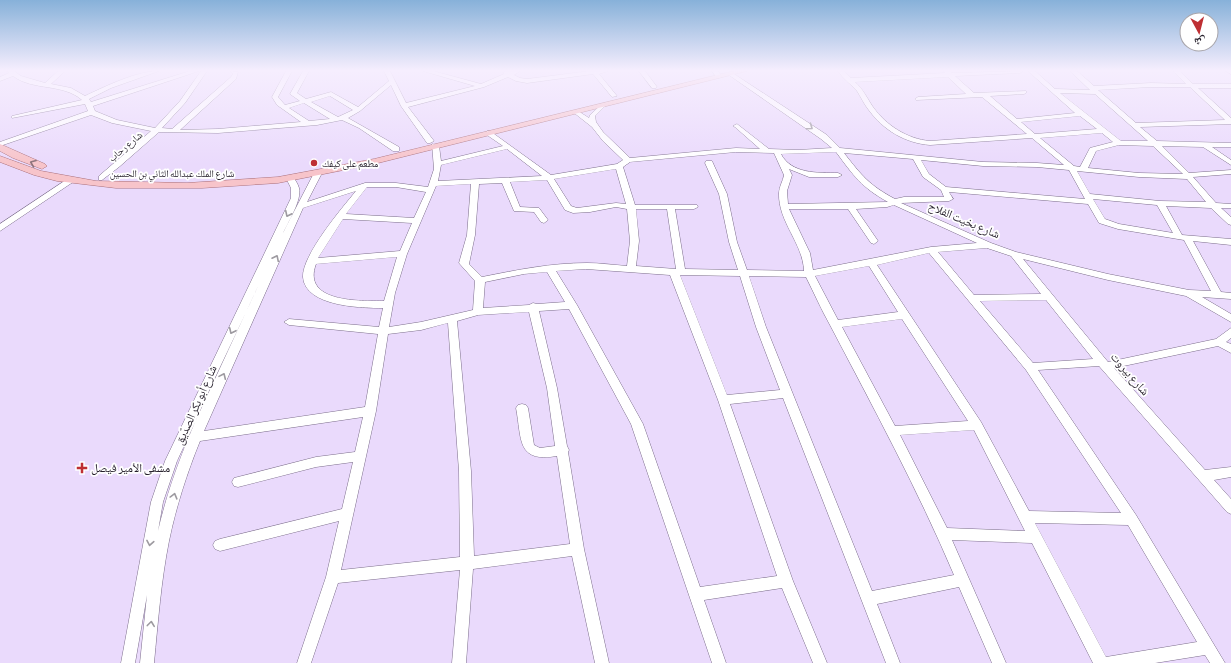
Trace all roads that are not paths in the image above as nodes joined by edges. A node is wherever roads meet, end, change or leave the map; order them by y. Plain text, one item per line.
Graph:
1 (86, 102) edge
2 (91, 102) edge
3 (96, 102) edge
4 (184, 102) edge
5 (207, 102) edge
6 (278, 102) edge
7 (301, 102) edge
8 (306, 102) edge
9 (344, 102) edge
10 (367, 102) edge
11 (402, 102) edge
12 (420, 102) edge
13 (591, 102) edge
14 (617, 102) edge
15 (768, 102) edge
16 (867, 102) edge
17 (992, 102) edge
18 (1066, 102) edge
19 (1109, 102) edge
20 (1210, 102) edge
21 (89, 104) junction
22 (404, 106) junction
23 (602, 106) junction
24 (284, 107) junction
25 (358, 110) junction
26 (576, 112) junction
27 (1081, 114) junction
28 (1222, 114) junction
29 (1231, 114) edge
30 (14, 117) dead end
31 (340, 118) junction
32 (1014, 121) junction
33 (1231, 122) edge
34 (307, 123) junction
35 (1133, 125) junction
36 (595, 126) junction
37 (737, 126) dead end
38 (158, 130) junction
39 (174, 131) junction
40 (1103, 131) junction
41 (490, 133) junction
42 (1032, 136) junction
43 (1119, 143) junction
44 (1154, 143) junction
45 (0, 144) edge
46 (432, 144) junction
47 (1231, 145) edge
48 (1206, 146) junction
49 (0, 147) edge
50 (508, 148) junction
51 (396, 149) junction
52 (766, 150) junction
53 (838, 150) junction
54 (776, 151) junction
55 (0, 158) edge
56 (916, 158) junction
57 (628, 160) junction
58 (709, 163) dead end
59 (782, 163) junction
60 (1231, 163) edge
61 (438, 164) junction
62 (618, 166) junction
63 (1071, 167) junction
64 (1083, 169) junction
65 (1231, 172) edge
66 (318, 173) junction
67 (838, 175) dead end
68 (1188, 176) junction
69 (277, 177) junction
70 (102, 178) junction
71 (290, 178) junction
72 (549, 178) junction
73 (72, 180) junction
74 (505, 180) junction
75 (475, 182) junction
76 (365, 185) junction
77 (432, 187) junction
78 (944, 189) junction
79 (1089, 199) junction
80 (895, 203) junction
81 (1160, 203) junction
82 (302, 206) junction
83 (851, 206) junction
84 (1214, 206) junction
85 (1231, 206) edge
86 (632, 207) junction
87 (671, 207) junction
88 (694, 207) dead end
89 (784, 207) junction
90 (339, 216) junction
91 (417, 220) junction
92 (544, 220) dead end
93 (1231, 222) edge
94 (0, 228) edge
95 (969, 237) junction
96 (1183, 238) junction
97 (874, 241) dead end
98 (1231, 242) edge
99 (988, 245) junction
100 (937, 249) junction
101 (403, 254) junction
102 (1014, 254) junction
103 (313, 261) junction
104 (871, 263) junction
105 (549, 268) junction
106 (631, 268) junction
107 (678, 272) junction
108 (742, 274) junction
109 (809, 274) junction
110 (480, 280) junction
111 (1189, 293) junction
112 (1218, 295) junction
113 (1047, 296) junction
114 (1231, 296) edge
115 (972, 298) junction
116 (572, 304) junction
117 (389, 305) junction
118 (533, 306) junction
119 (478, 312) junction
120 (905, 314) junction
121 (452, 318) junction
122 (1231, 319) edge
123 (289, 322) dead end
124 (834, 324) junction
125 (385, 331) junction
126 (1231, 332) edge
127 (1219, 342) junction
128 (1231, 349) edge
129 (1104, 364) junction
130 (1030, 367) junction
131 (788, 393) junction
132 (723, 400) junction
133 (522, 408) dead end
134 (370, 411) junction
135 (977, 425) junction
136 (892, 430) junction
137 (195, 437) junction
138 (563, 450) junction
139 (359, 456) junction
140 (1231, 472) edge
141 (1203, 476) junction
142 (238, 482) dead end
143 (1231, 508) edge
144 (346, 514) junction
145 (1025, 517) junction
146 (1132, 519) junction
147 (943, 534) junction
148 (1034, 537) junction
149 (220, 544) dead end
150 (577, 549) junction
151 (467, 563) junction
152 (333, 577) junction
153 (963, 580) junction
154 (786, 581) junction
155 (696, 594) junction
156 (868, 599) junction
157 (1209, 647) junction
158 (715, 662) edge
159 (128, 663) edge
160 (147, 663) edge
161 (304, 663) edge
162 (459, 663) edge
163 (602, 663) edge
164 (820, 663) edge
165 (893, 663) edge
166 (999, 663) edge
167 (1101, 663) edge
168 (1114, 663) edge
169 (1218, 663) edge

1 - 21 street
2 - 21 street
3 - 21 street
4 - 38 street, شارع رحاب
5 - 39 street
6 - 24 street
7 - 24 street
8 - 31 street
9 - 25 street
10 - 25 street
11 - 22 street
12 - 22 street
13 - 46 main road, شارع الملك عبدالله الثاني بن الحسين
14 - 23 main road, شارع الملك عبدالله الثاني بن الحسين
15 -> 53 street, شارع بخيت الفلاح
16 - 42 street
17 - 32 street
18 - 27 street
19 - 35 street
20 - 28 street
21 - 30 street
21 - 38 street
21 - 45 street
22 - 46 street
23 - 26 main road, شارع الملك عبدالله الثاني بن الحسين
23 - 36 street
24 - 34 street
25 - 31 street
26 - 36 street
26 - 41 main road, شارع الملك عبدالله الثاني بن الحسين
27 - 32 street
27 - 40 street
28 - 29 street
28 - 33 street
31 - 34 street
31 - 51 street
32 - 42 street
33 - 35 street
34 - 39 street
35 - 44 street
36 - 57 street
37 - 52 street
38 - 39 street
38 - 70 street, شارع رحاب
40 - 42 street
40 - 43 street
41 - 46 main road, شارع الملك عبدالله الثاني بن الحسين
41 - 50 street
42 - 63 street
43 - 44 street
43 - 64 street
44 - 48 street
44 - 68 street
46 - 51 main road, شارع الملك عبدالله الثاني بن الحسين
46 - 61 street
46 - 66 main road, شارع الملك عبدالله الثاني بن الحسين
47 - 48 street
48 - 60 street
70 -> 49 main road, شارع الملك عبدالله الثاني بن الحسين
50 - 61 street
50 - 72 street
51 - 69 main road, شارع الملك عبدالله الثاني بن الحسين
52 - 54 street
52 - 57 street
53 - 54 street
53 - 56 street
53 - 80 street, شارع بخيت الفلاح
54 - 59 street
55 - 73 main road, شارع الملك عبدالله الثاني بن الحسين
56 - 63 street
56 - 78 street
57 - 62 street
58 - 108 street
59 - 67 street
59 - 89 street
61 - 77 street
62 - 72 street
62 - 86 street
63 - 64 street
63 - 79 street
64 - 68 street
65 - 68 street
66 - 71 main road, شارع الملك عبدالله الثاني بن الحسين
66 - 82 street, شارع أبو بكر الصدّيق
68 - 84 street
69 - 70 main road, شارع الملك عبدالله الثاني بن الحسين
69 - 71 main road, شارع الملك عبدالله الثاني بن الحسين
69 - 73 main road, شارع الملك عبدالله الثاني بن الحسين
71 -> 159 street, شارع أبو بكر الصدّيق
72 - 74 street
72 - 86 street
73 - 94 street
74 - 75 street
74 - 92 street
75 - 77 street
75 - 110 street
76 - 77 street
76 - 82 street
76 - 90 street
77 - 91 street
78 - 79 street
78 - 80 street
79 - 81 street
79 - 96 street
80 - 83 street
80 - 95 street, شارع بخيت الفلاح
81 - 84 street
81 - 96 street
137 -> 82 street, شارع أبو بكر الصدّيق
83 - 89 street
83 - 97 street
84 - 85 street
84 - 93 street
86 - 87 street
86 - 106 street
87 - 88 street
87 - 107 street
89 - 109 street
90 - 91 street
90 - 103 street
91 - 101 street
95 - 99 street, شارع بخيت الفلاح
95 - 100 street
96 - 98 street
96 - 112 street
99 - 100 street
99 - 102 street, شارع بخيت الفلاح
100 - 104 street
100 - 115 street
101 - 103 street
101 - 117 street
102 - 111 street, شارع بخيت الفلاح
102 - 113 street, شارع بيروت
103 - 117 street
104 - 109 street
104 - 120 street
105 - 106 street
105 - 110 street
105 - 116 street
106 - 107 street
107 - 108 street
107 - 132 street
108 - 109 street
108 - 131 street
109 - 124 street
110 - 119 street
111 - 112 street, شارع بخيت الفلاح
111 - 122 street
112 - 114 street, شارع بخيت الفلاح
113 - 115 street
113 - 129 street, شارع بيروت
115 - 130 street
116 - 118 street
116 - 155 street
117 - 125 street
118 - 119 street
118 - 138 street
119 - 121 street
120 - 124 street
120 - 135 street
121 - 125 street
121 - 151 street
123 - 125 street
124 - 136 street
125 - 134 street
126 - 127 street
127 - 128 street
127 - 129 street
129 - 130 street
129 - 141 street, شارع بيروت
130 - 146 street
131 - 132 street
131 - 156 street
132 - 154 street
133 - 138 street
134 - 137 street
134 - 139 street
135 - 136 street
135 - 145 street
136 - 147 street
160 -> 137 street, شارع أبو بكر الصدّيق
138 - 150 street
139 - 142 street
139 - 144 street
140 - 141 street
141 - 143 street, شارع بيروت
144 - 149 street
144 - 152 street
145 - 146 street
145 - 148 street
146 - 157 street
147 - 148 street
147 - 153 street
148 - 167 street
150 - 151 street
150 - 163 street
151 - 152 street
151 - 162 street
152 - 161 street
153 - 156 street
153 - 166 street
154 - 155 street
154 - 164 street
155 - 158 street
156 - 165 street
157 - 168 street
157 - 169 street

